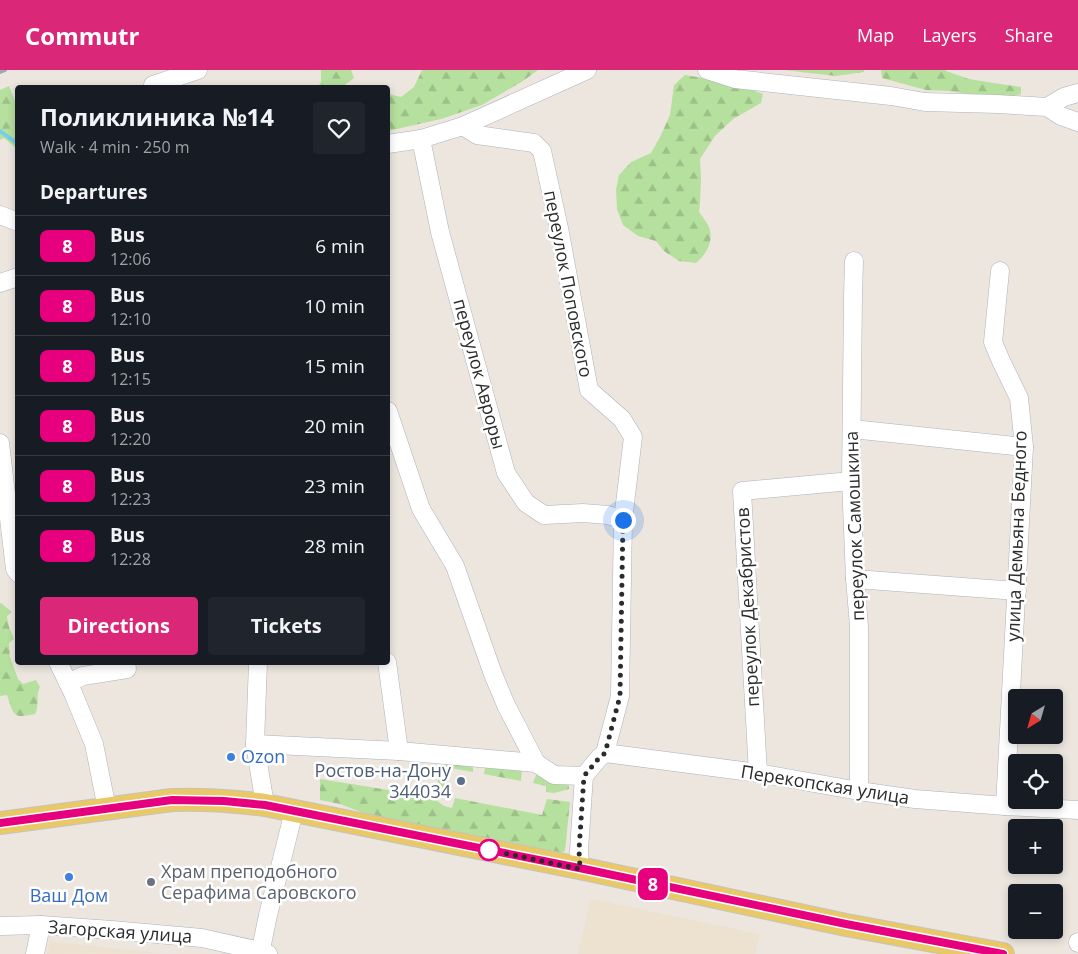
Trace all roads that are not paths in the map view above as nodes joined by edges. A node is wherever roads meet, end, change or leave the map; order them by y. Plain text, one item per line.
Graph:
1 (198, 70) edge
2 (588, 70) edge
3 (708, 70) edge
4 (153, 85) dead end
5 (1078, 93) edge
6 (1047, 107) junction
7 (1078, 122) edge
8 (463, 126) junction
9 (421, 139) junction
10 (390, 144) edge
11 (0, 215) edge
12 (15, 221) edge
13 (854, 261) dead end
14 (1000, 271) dead end
15 (15, 278) edge
16 (0, 283) edge
17 (390, 417) edge
18 (852, 429) junction
19 (0, 442) edge
20 (1024, 447) junction
21 (851, 481) junction
22 (623, 520) junction
23 (15, 569) edge
24 (855, 578) junction
25 (1017, 591) junction
26 (59, 665) edge
27 (126, 665) edge
28 (258, 665) edge
29 (387, 665) edge
30 (68, 684) junction
31 (255, 744) junction
32 (399, 751) junction
33 (605, 753) junction
34 (536, 763) junction
35 (758, 773) junction
36 (584, 776) junction
37 (859, 791) junction
38 (265, 805) junction
39 (1005, 806) junction
40 (107, 809) junction
41 (294, 810) junction
42 (1078, 810) edge
43 (0, 824) edge
44 (580, 869) junction
45 (41, 925) junction
46 (0, 926) edge
47 (932, 947) edge
48 (263, 953) edge
49 (35, 954) edge
50 (1004, 954) edge

1 - 4 street
2 - 8 street
3 - 6 street
5 - 6 street
6 - 7 street
8 - 9 street
8 - 22 street, переулок Поповского
9 - 10 street
9 - 22 street, переулок Авроры
11 - 12 street
13 - 18 street, переулок Самошкина
14 - 20 street, улица Демьяна Бедного
15 - 16 street
17 - 34 street
18 - 20 street
18 - 21 street, переулок Самошкина
19 - 23 street
20 - 25 street, улица Демьяна Бедного
21 - 24 street, переулок Самошкина
21 - 35 street, переулок Декабристов
22 - 33 street, переулок Поповского
24 - 25 street
24 - 37 street, переулок Самошкина
25 - 39 street, улица Демьяна Бедного
26 - 30 street
27 - 30 street
28 - 31 street
29 - 32 street
30 - 40 street
31 - 32 street
31 - 38 street
32 - 34 street
33 - 35 street, Перекопская улица
33 - 36 street
34 - 36 street
35 - 37 street, Перекопская улица
36 - 44 street
37 - 39 street, Перекопская улица
38 - 40 main road
38 - 41 main road
39 - 42 street, Перекопская улица
40 - 43 main road
41 - 44 main road
41 - 48 street
44 - 47 main road
45 - 46 street, Загорская улица
45 - 48 street, Загорская улица
45 - 49 street
47 - 50 main road

